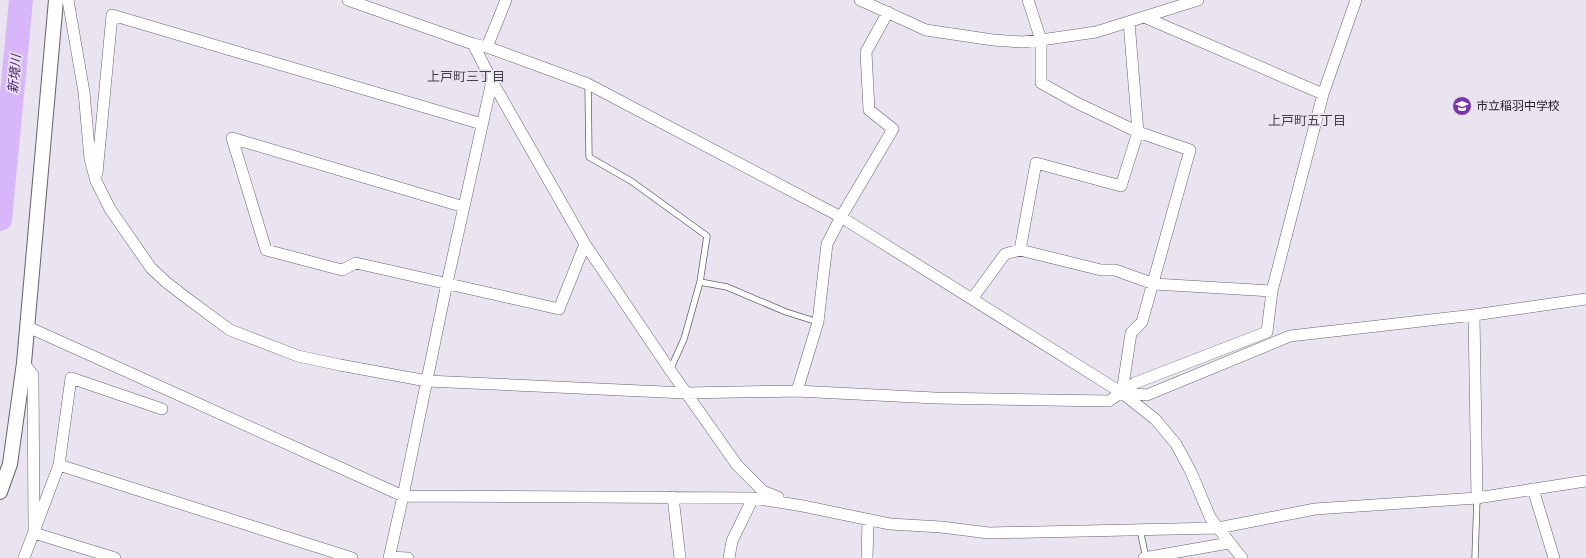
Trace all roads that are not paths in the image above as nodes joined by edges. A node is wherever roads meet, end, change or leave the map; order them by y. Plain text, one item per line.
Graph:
1 (56, 0) edge
2 (68, 0) edge
3 (348, 0) edge
4 (506, 0) edge
5 (860, 0) edge
6 (1028, 0) edge
7 (1198, 0) edge
8 (1356, 0) edge
9 (1173, 4) edge
10 (888, 12) junction
11 (1144, 17) junction
12 (1129, 22) junction
13 (1041, 40) junction
14 (473, 44) junction
15 (487, 47) junction
16 (492, 81) junction
17 (588, 84) junction
18 (1323, 94) junction
19 (482, 124) junction
20 (1138, 132) junction
21 (96, 181) junction
22 (464, 207) junction
23 (841, 217) junction
24 (585, 244) junction
25 (1020, 250) junction
26 (700, 282) junction
27 (447, 283) junction
28 (1154, 284) junction
29 (1272, 291) junction
30 (972, 299) junction
31 (1586, 300) edge
32 (1474, 315) junction
33 (818, 322) junction
34 (28, 327) junction
35 (24, 363) junction
36 (670, 370) junction
37 (427, 381) junction
38 (797, 391) junction
39 (685, 393) junction
40 (1122, 393) junction
41 (162, 409) dead end
42 (59, 465) junction
43 (1586, 481) edge
44 (1533, 489) junction
45 (0, 492) edge
46 (403, 496) junction
47 (673, 497) junction
48 (753, 498) junction
49 (1477, 498) junction
50 (804, 506) junction
51 (868, 520) junction
52 (1218, 528) junction
53 (1140, 530) junction
54 (34, 532) junction
55 (1229, 543) junction
56 (389, 557) edge
57 (24, 558) edge
58 (115, 558) edge
59 (352, 558) edge
60 (408, 558) edge
61 (680, 558) edge
62 (729, 558) edge
63 (867, 558) edge
64 (1145, 558) edge
65 (1242, 558) edge
66 (1475, 558) edge
67 (1554, 558) edge

1 - 34 street
2 - 21 street
3 - 14 street
4 - 15 street
5 - 10 street
6 - 13 street
7 - 9 street
8 - 18 street
9 - 11 street
10 - 13 street
10 - 23 street
11 - 12 street
11 - 18 street
12 - 13 street
12 - 20 street
13 - 20 street
14 - 15 street
14 - 16 street
15 - 17 street
16 - 19 street
16 - 24 street
17 - 23 street
17 - 26 lane
18 - 29 street
19 - 21 street
19 - 22 street
20 - 25 street
20 - 28 street
21 - 37 street
22 - 27 street
22 - 27 street
23 - 30 street
23 - 33 street
24 - 27 street
24 - 36 street
25 - 28 street
25 - 30 street
26 - 33 lane
26 - 36 lane
27 - 37 street
28 - 29 street
28 - 40 street
29 - 40 street
30 - 40 street
31 - 32 street
32 - 40 street
32 - 49 street
33 - 38 street
34 - 35 street
34 - 46 street
35 - 45 street
35 - 54 street
36 - 39 street
37 - 39 street
37 - 46 street
38 - 39 street
38 - 40 street
39 - 50 street
40 - 52 street
41 - 42 street
42 - 54 street
42 - 59 street
43 - 44 street
44 - 49 street
44 - 67 street
46 - 47 street
46 - 56 street
47 - 48 street
47 - 61 street
48 - 50 street
48 - 62 street
49 - 52 street
49 - 66 lane
50 - 51 street
51 - 53 street
51 - 63 street
52 - 53 street
52 - 55 street
53 - 64 lane
54 - 57 street
54 - 58 street
55 - 64 street
55 - 65 street
56 - 60 street

